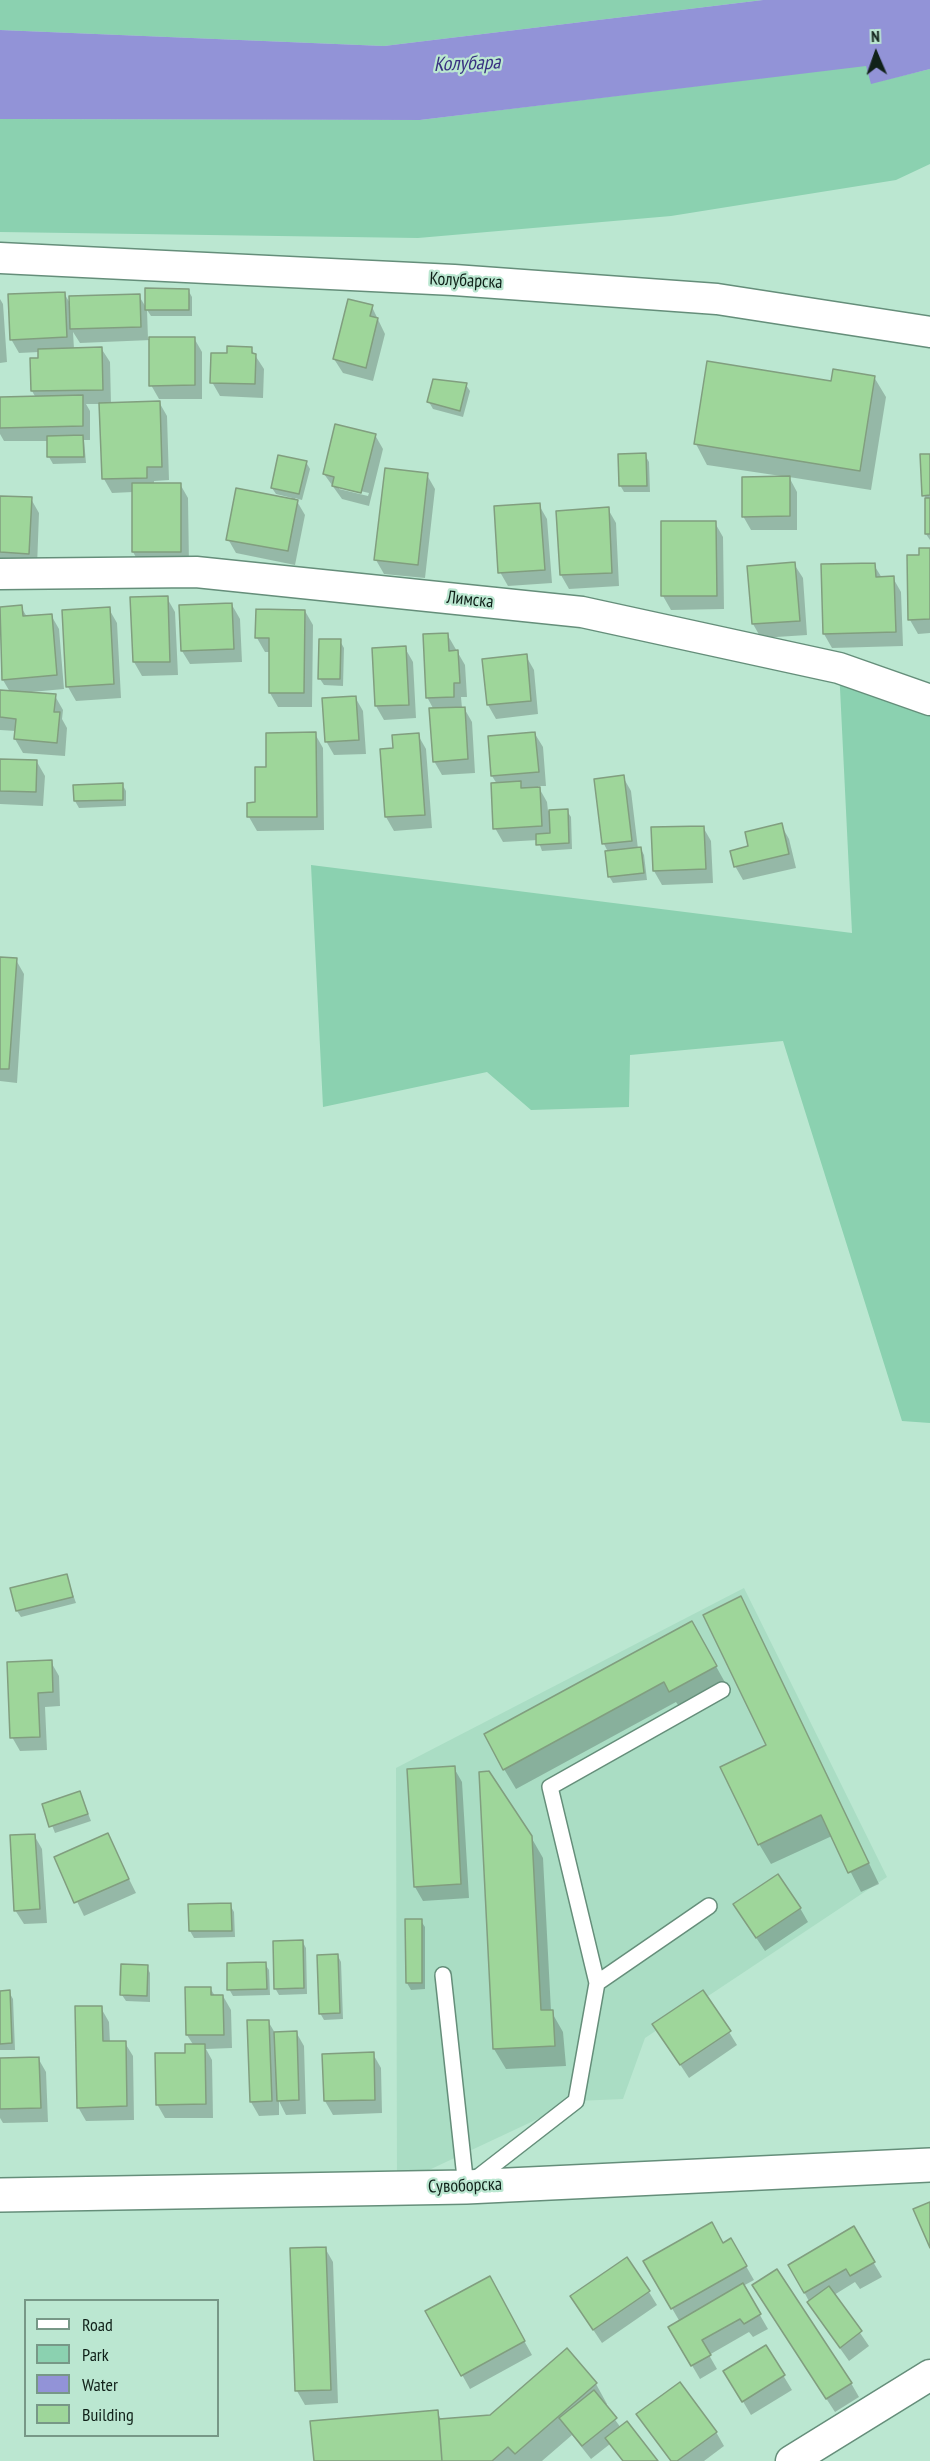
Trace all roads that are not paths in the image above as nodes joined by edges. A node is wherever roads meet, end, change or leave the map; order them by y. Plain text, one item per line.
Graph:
1 (0, 258) edge
2 (930, 332) edge
3 (0, 574) edge
4 (930, 700) edge
5 (722, 1690) dead end
6 (709, 1906) dead end
7 (443, 1975) dead end
8 (597, 1983) junction
9 (930, 2165) edge
10 (466, 2187) junction
11 (0, 2195) edge
12 (930, 2375) edge
13 (791, 2461) edge

1 - 2 street, Колубарска
3 - 4 street, Лимска
5 - 8 lane
6 - 8 lane
7 - 10 lane
8 - 10 lane
9 - 10 main road, Сувоборска
10 - 11 main road, Сувоборска
12 - 13 street

